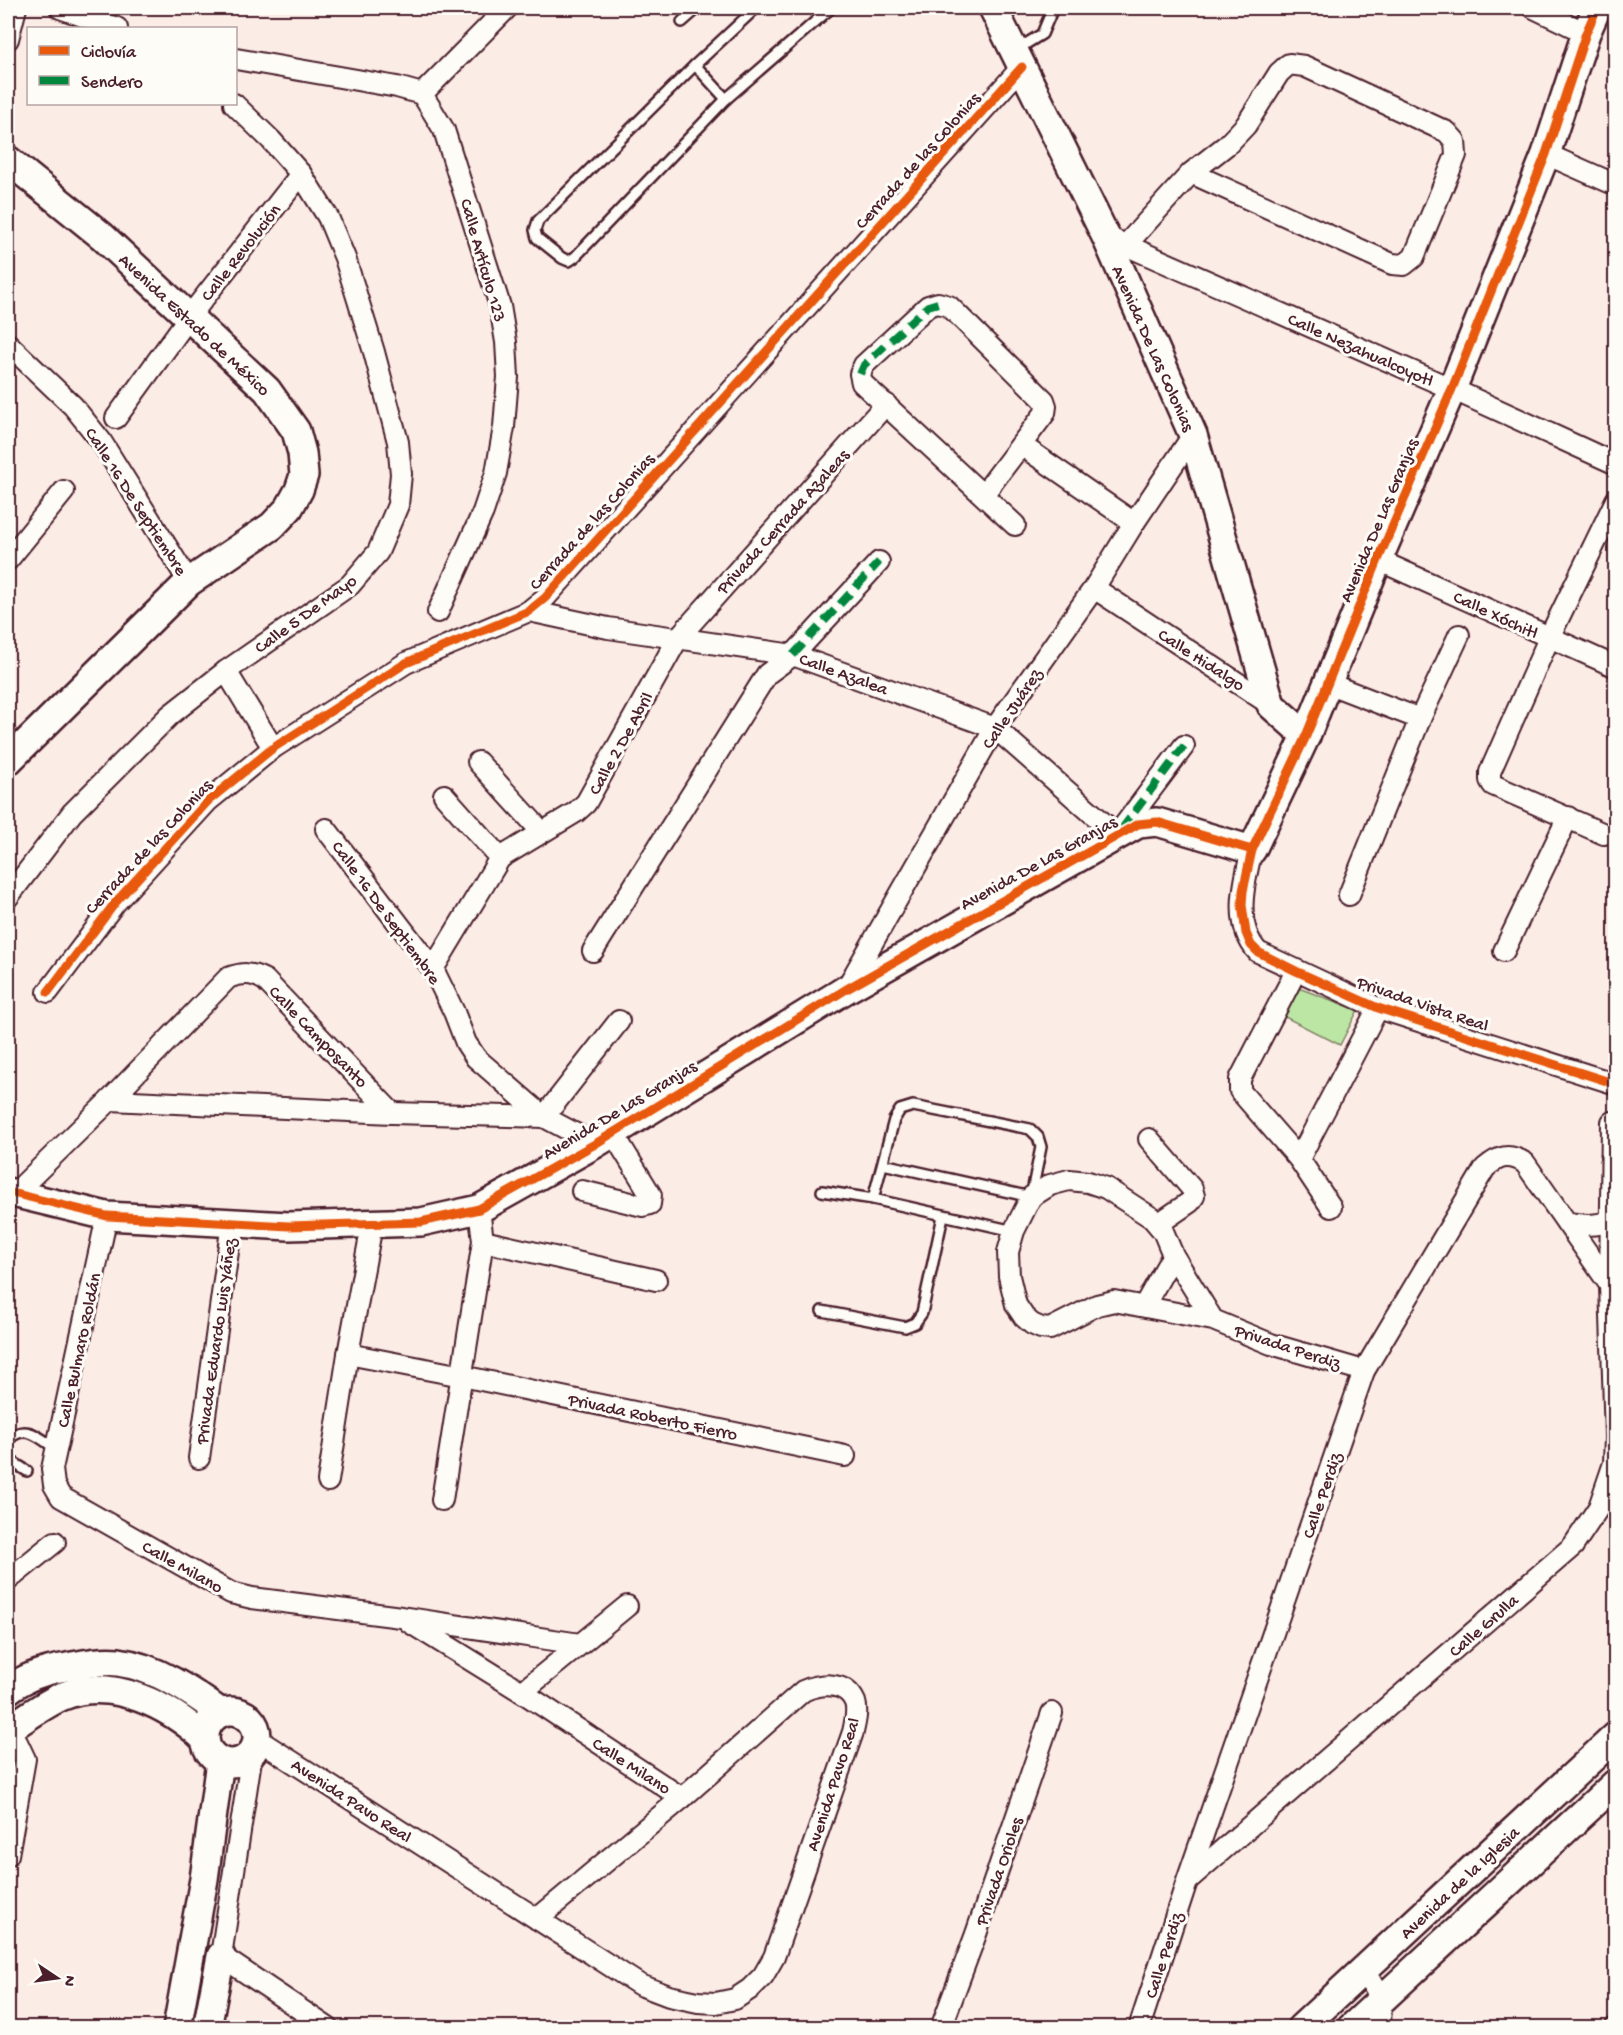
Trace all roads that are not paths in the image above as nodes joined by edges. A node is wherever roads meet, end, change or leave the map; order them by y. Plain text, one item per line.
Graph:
1 (16, 8) edge
2 (60, 8) edge
3 (507, 8) edge
4 (698, 8) edge
5 (756, 8) edge
6 (831, 8) edge
7 (993, 8) edge
8 (1053, 8) edge
9 (1534, 8) edge
10 (1597, 8) edge
11 (682, 22) dead end
12 (114, 27) edge
13 (1586, 33) junction
14 (8, 39) edge
15 (237, 59) edge
16 (1018, 59) junction
17 (695, 65) junction
18 (422, 94) junction
19 (726, 99) junction
20 (235, 105) edge
21 (1546, 154) junction
22 (8, 160) edge
23 (1191, 173) junction
24 (301, 174) junction
25 (1616, 185) edge
26 (1116, 241) junction
27 (189, 317) junction
28 (8, 344) edge
29 (1452, 389) junction
30 (886, 404) junction
31 (116, 418) dead end
32 (1193, 435) junction
33 (1021, 445) junction
34 (1616, 464) edge
35 (64, 491) dead end
36 (983, 495) junction
37 (1616, 500) edge
38 (1134, 523) junction
39 (1015, 525) dead end
40 (8, 560) edge
41 (1378, 560) junction
42 (879, 562) dead end
43 (189, 582) junction
44 (1094, 588) junction
45 (529, 611) junction
46 (438, 612) dead end
47 (1459, 635) dead end
48 (678, 638) junction
49 (1549, 638) junction
50 (793, 655) junction
51 (1616, 667) edge
52 (226, 671) junction
53 (1328, 683) junction
54 (1271, 705) junction
55 (1420, 720) junction
56 (995, 728) junction
57 (1306, 736) junction
58 (1184, 746) dead end
59 (273, 748) junction
60 (8, 761) edge
61 (478, 762) dead end
62 (444, 795) dead end
63 (1568, 818) junction
64 (326, 829) dead end
65 (541, 831) junction
66 (1604, 834) dead end
67 (1117, 835) junction
68 (1252, 850) junction
69 (500, 858) junction
70 (1349, 895) dead end
71 (8, 897) edge
72 (593, 951) dead end
73 (1504, 951) dead end
74 (433, 969) junction
75 (1296, 970) junction
76 (845, 990) junction
77 (48, 992) dead end
78 (1378, 1008) junction
79 (619, 1020) dead end
80 (1616, 1084) edge
81 (110, 1100) junction
82 (392, 1113) junction
83 (544, 1117) junction
84 (1612, 1122) dead end
85 (604, 1139) junction
86 (1149, 1139) dead end
87 (1299, 1159) junction
88 (883, 1164) junction
89 (582, 1191) dead end
90 (822, 1191) dead end
91 (11, 1193) edge
92 (1031, 1197) junction
93 (873, 1199) junction
94 (1331, 1207) dead end
95 (479, 1209) junction
96 (107, 1216) junction
97 (943, 1216) junction
98 (1611, 1220) junction
99 (232, 1223) junction
100 (1567, 1223) junction
101 (1158, 1224) junction
102 (372, 1225) junction
103 (1014, 1231) junction
104 (483, 1241) junction
105 (1173, 1255) junction
106 (656, 1280) dead end
107 (1610, 1285) junction
108 (1144, 1306) junction
109 (822, 1311) dead end
110 (1212, 1320) junction
111 (348, 1354) junction
112 (1364, 1371) junction
113 (462, 1376) junction
114 (8, 1440) edge
115 (56, 1449) junction
116 (845, 1456) dead end
117 (199, 1458) dead end
118 (8, 1459) edge
119 (27, 1471) dead end
120 (328, 1481) dead end
121 (54, 1485) joint
122 (442, 1500) dead end
123 (55, 1542) dead end
124 (8, 1580) edge
125 (627, 1606) dead end
126 (401, 1617) junction
127 (580, 1644) junction
128 (8, 1690) edge
129 (522, 1692) junction
130 (221, 1713) junction
131 (1052, 1713) dead end
132 (8, 1729) edge
133 (1616, 1736) edge
134 (8, 1737) edge
135 (205, 1739) junction
136 (254, 1746) junction
137 (220, 1761) junction
138 (1616, 1783) edge
139 (682, 1798) junction
140 (8, 1855) edge
141 (1187, 1881) junction
142 (537, 1919) junction
143 (221, 1956) junction
144 (1364, 1970) junction
145 (1381, 1999) junction
146 (1315, 2023) edge
147 (177, 2028) edge
148 (207, 2028) edge
149 (328, 2028) edge
150 (941, 2028) edge
151 (1139, 2028) edge
152 (1351, 2028) edge
153 (1380, 2028) edge

1 - 14 street
2 - 12 street
3 - 18 street
4 - 11 lane
5 - 17 lane
6 - 19 lane
7 - 16 street, Avenida De Las Colonias
8 - 16 lane
9 - 13 street
10 - 13 street, Avenida De Las Granjas
13 - 21 street, Avenida De Las Granjas
15 - 18 street
16 - 26 street, Avenida De Las Colonias
16 - 45 street, Cerrada de las Colonias
17 - 19 lane
17 - 19 lane
18 - 46 street, Calle Artículo 123
20 - 24 street, Calle 5 De Mayo
21 - 25 street
21 - 29 street, Avenida De Las Granjas
22 - 27 street, Avenida Estado de México
23 - 23 street
23 - 26 street
24 - 27 street, Calle Revolución
24 - 52 street, Calle 5 De Mayo
26 - 29 street, Calle Nezahualcoyotl
26 - 32 street, Avenida De Las Colonias
27 - 31 street, Calle Revolución
27 - 43 street, Avenida Estado de México
28 - 43 street, Calle 16 De Septiembre
29 - 34 street, Calle Nezahualcoyotl
29 - 41 street, Avenida De Las Granjas
30 - 33 street
30 - 36 street
30 - 48 street, Privada Cerrada Azaleas
32 - 38 street, Calle Juárez
32 - 54 street, Avenida De Las Colonias
33 - 36 street
33 - 38 street
35 - 40 street
36 - 39 street
37 - 49 street
38 - 44 street, Calle Juárez
41 - 49 street, Calle Xóchitl
41 - 53 street, Avenida De Las Granjas
42 - 50 street
43 - 60 street, Avenida Estado de México
44 - 54 street, Calle Hidalgo
44 - 56 street, Calle Juárez
45 - 48 street, Calle Azalea
45 - 59 street, Cerrada de las Colonias
47 - 55 street
48 - 50 street, Calle Azalea
48 - 65 street, Calle 2 De Abril
49 - 51 street, Calle Xóchitl
49 - 63 street
50 - 56 street, Calle Azalea
50 - 72 street
52 - 59 street
52 - 71 street, Calle 5 De Mayo
53 - 55 street
53 - 57 street, Avenida De Las Granjas
54 - 57 street, Calle Hidalgo
55 - 70 street
56 - 67 street, Calle Azalea
56 - 76 street, Calle Juárez
57 - 68 street, Avenida De Las Granjas
58 - 67 street
59 - 77 street, Cerrada de las Colonias
61 - 65 street
62 - 69 street
63 - 66 street
63 - 73 street
64 - 74 street, Calle 16 De Septiembre
65 - 69 street, Calle 2 De Abril
67 - 68 street, Avenida De Las Granjas
67 - 76 street, Avenida De Las Granjas
68 - 75 street, Privada Vista Real
69 - 74 street, Calle 2 De Abril
74 - 83 street, Calle 16 De Septiembre
75 - 78 street, Privada Vista Real
75 - 87 street
76 - 85 street, Avenida De Las Granjas
78 - 80 street, Privada Vista Real
78 - 87 street, Privada Vista Real
79 - 83 street
81 - 82 street, Calle Camposanto
81 - 82 street, Calle Camposanto
81 - 91 street, Calle Camposanto
82 - 83 street, Calle Camposanto
83 - 85 street, Calle 16 De Septiembre
84 - 98 street, Calle Grulla
85 - 89 street
85 - 95 street, Avenida De Las Granjas
86 - 101 street
87 - 94 street
88 - 92 lane
88 - 92 lane
88 - 93 lane
90 - 93 lane
91 - 96 street, Avenida De Las Granjas
92 - 101 street, Privada Perdiz
92 - 103 street, Privada Perdiz
93 - 97 lane
95 - 102 street, Avenida De Las Granjas
95 - 104 street
96 - 99 street, Avenida De Las Granjas
96 - 115 street, Calle Bulmaro Roldán
97 - 103 lane
97 - 109 lane
98 - 100 street
98 - 107 street, Calle Grulla
99 - 102 street, Avenida De Las Granjas
99 - 117 street, Privada Eduardo Luis Yáñez
100 - 107 street, Calle Perdiz
100 - 112 street, Calle Perdiz
101 - 105 street, Privada Perdiz
102 - 111 street
103 - 108 street, Privada Perdiz
104 - 106 street
104 - 113 street
105 - 108 street
105 - 110 street, Privada Perdiz
107 - 141 street, Calle Grulla
108 - 110 street, Privada Perdiz
110 - 112 street, Privada Perdiz
111 - 113 street, Privada Roberto Fierro
111 - 120 street
112 - 141 street, Calle Perdiz
113 - 116 street, Privada Roberto Fierro
113 - 122 street
114 - 115 lane
115 - 121 street, Calle Bulmaro Roldán
118 - 119 lane
121 - 126 street, Calle Milano
123 - 124 street
125 - 127 street
126 - 127 street, Calle Milano
126 - 129 street, Calle Milano
127 - 129 street
128 - 130 street
129 - 139 street, Calle Milano
130 - 135 street
130 - 136 street
131 - 150 street, Privada Orioles
132 - 135 street
133 - 144 street, Avenida de la Iglesia
134 - 140 street
135 - 137 street
136 - 137 street
136 - 142 street, Avenida Pavo Real
136 - 143 street
137 - 147 street
138 - 145 street, Avenida de la Iglesia
139 - 142 street, Avenida Pavo Real
139 - 142 street, Avenida Pavo Real
141 - 151 street, Calle Perdiz
143 - 148 street
143 - 149 street
144 - 145 street
144 - 146 street, Avenida de la Iglesia
145 - 152 street, Avenida de la Iglesia
145 - 153 street

